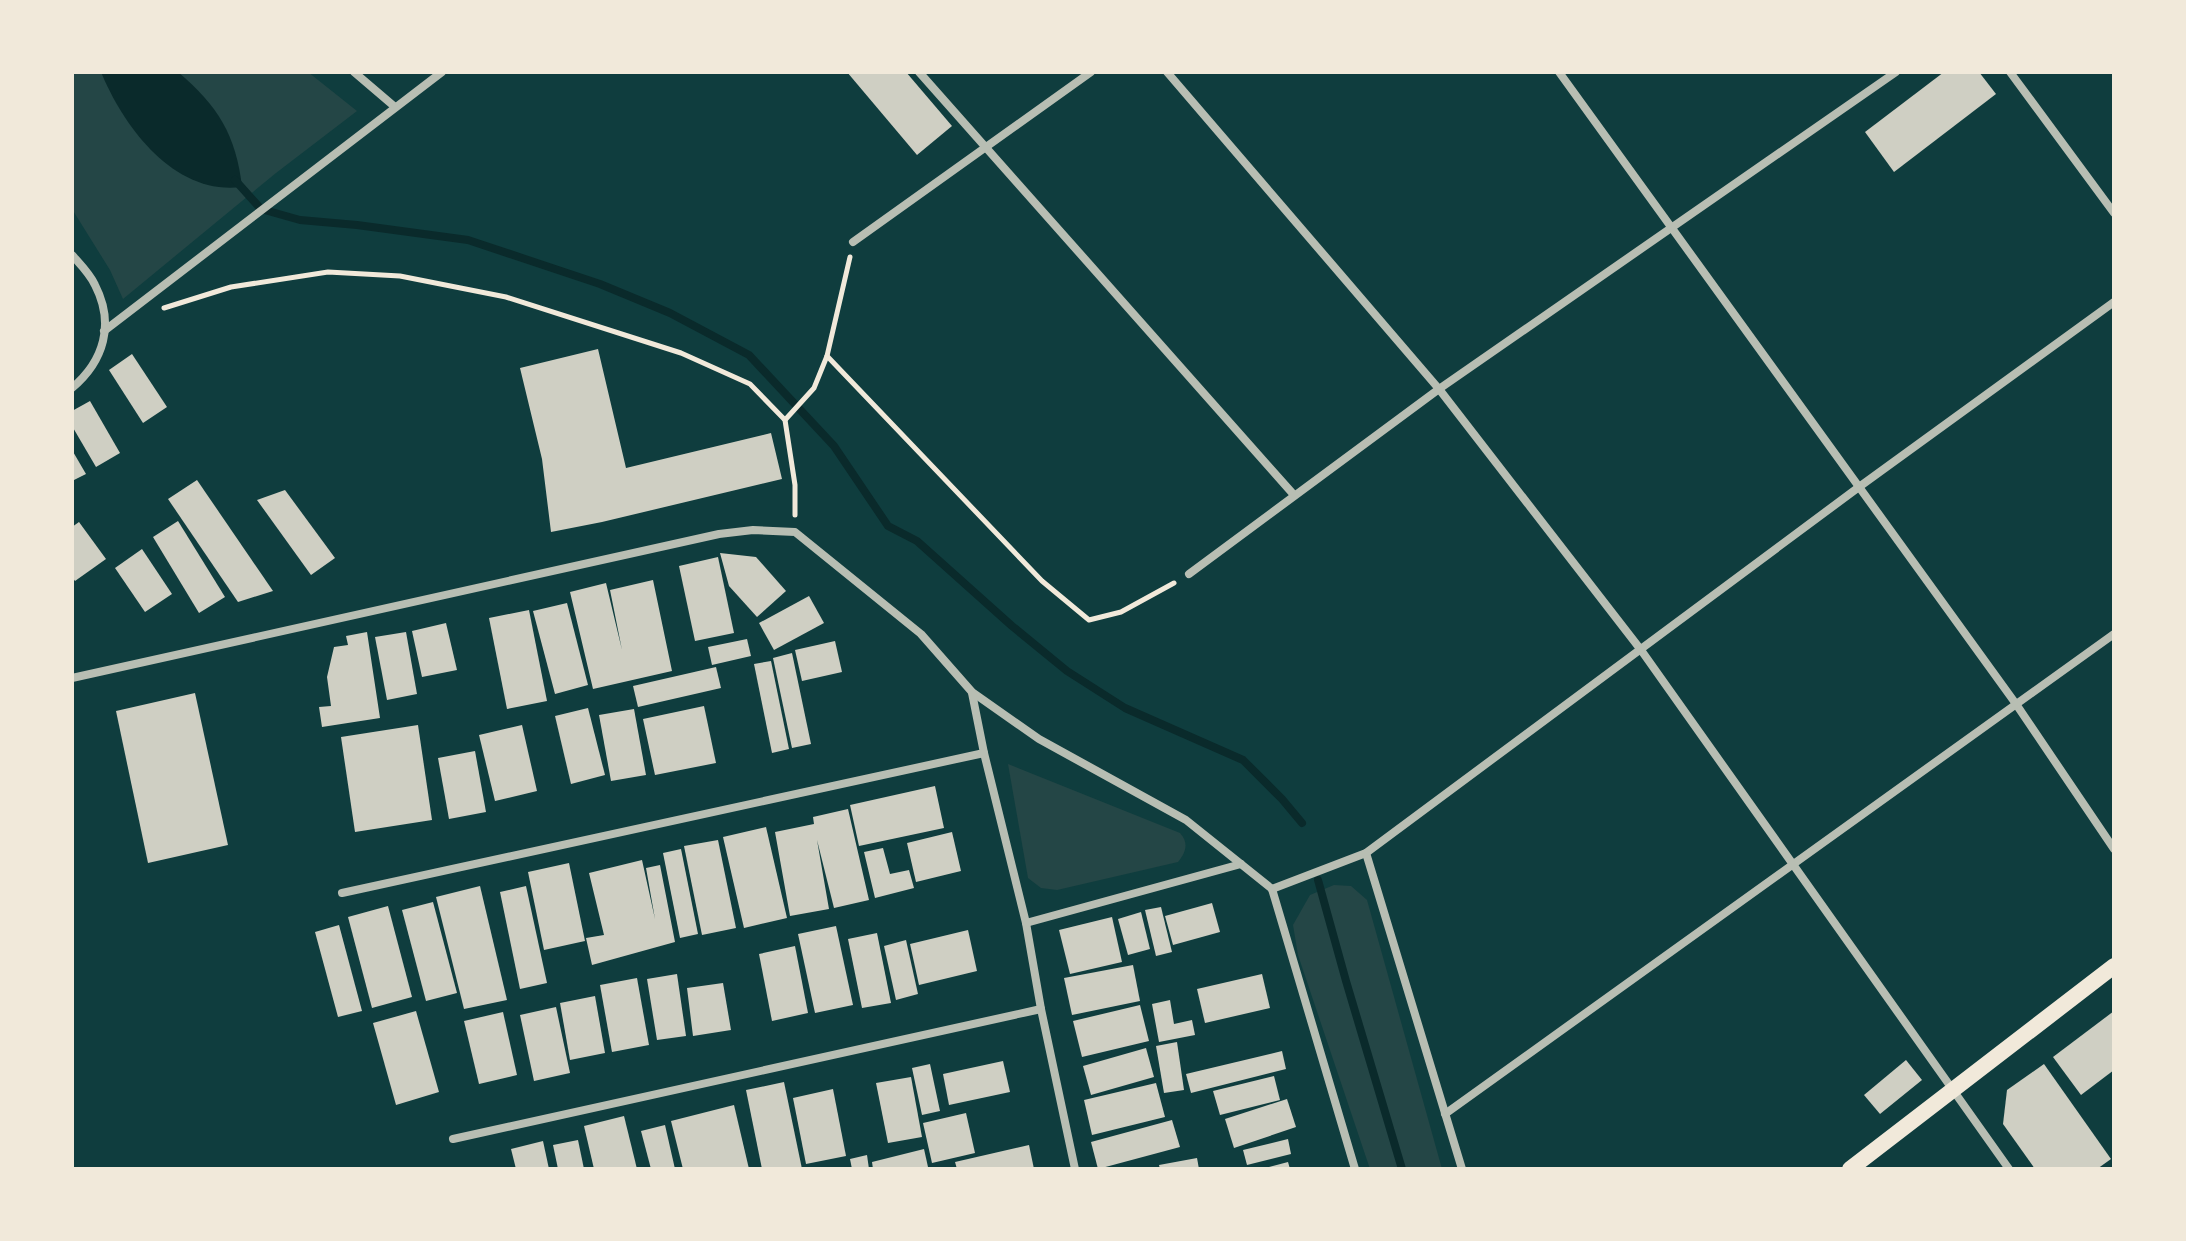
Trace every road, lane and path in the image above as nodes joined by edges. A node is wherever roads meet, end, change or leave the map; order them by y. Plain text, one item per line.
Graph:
1 (354, 72) edge
2 (442, 72) edge
3 (919, 72) edge
4 (1091, 72) edge
5 (1167, 72) edge
6 (1559, 72) edge
7 (1896, 72) edge
8 (2010, 72) edge
9 (395, 107) junction
10 (985, 147) junction
11 (2114, 213) edge
12 (1673, 229) junction
13 (853, 242) joint
14 (72, 255) edge
15 (2114, 302) edge
16 (152, 312) dead end
17 (104, 331) junction
18 (827, 356) junction
19 (72, 388) edge
20 (1439, 389) junction
21 (785, 420) junction
22 (1859, 487) junction
23 (1294, 495) junction
24 (795, 532) junction
25 (1189, 574) joint
26 (2114, 634) edge
27 (1641, 650) junction
28 (72, 678) edge
29 (972, 692) junction
30 (2016, 704) junction
31 (984, 753) junction
32 (2114, 849) edge
33 (1366, 853) junction
34 (1241, 864) junction
35 (1795, 865) junction
36 (1272, 889) junction
37 (342, 893) dead end
38 (1026, 923) junction
39 (2114, 966) edge
40 (1041, 1009) junction
41 (1953, 1088) junction
42 (1445, 1114) junction
43 (453, 1139) dead end
44 (1075, 1169) edge
45 (1355, 1169) edge
46 (1462, 1169) edge
47 (1850, 1169) edge
48 (2009, 1169) edge

1 - 9 street
2 - 9 street
3 - 10 street
4 - 10 street
5 - 20 street
6 - 12 street
7 - 12 street
8 - 11 street
9 - 17 street
10 - 13 street
10 - 23 street
12 - 20 street
12 - 22 street
13 - 18 path
14 - 17 street
15 - 22 street
16 - 21 path
17 - 19 street
18 - 21 path
18 - 25 path
20 - 23 street
20 - 27 street
21 - 24 path
22 - 27 street
22 - 30 street
23 - 25 street
24 - 28 street
24 - 29 street
26 - 30 street
27 - 33 street
27 - 35 street
29 - 31 street
29 - 34 street
30 - 32 street
30 - 35 street
31 - 37 street
31 - 38 street
33 - 36 street
33 - 42 street
34 - 36 street
34 - 38 street
35 - 41 street
35 - 42 street
36 - 45 street
38 - 40 street
39 - 41 main road
40 - 43 street
40 - 44 street
41 - 47 main road
41 - 48 street
42 - 46 street

